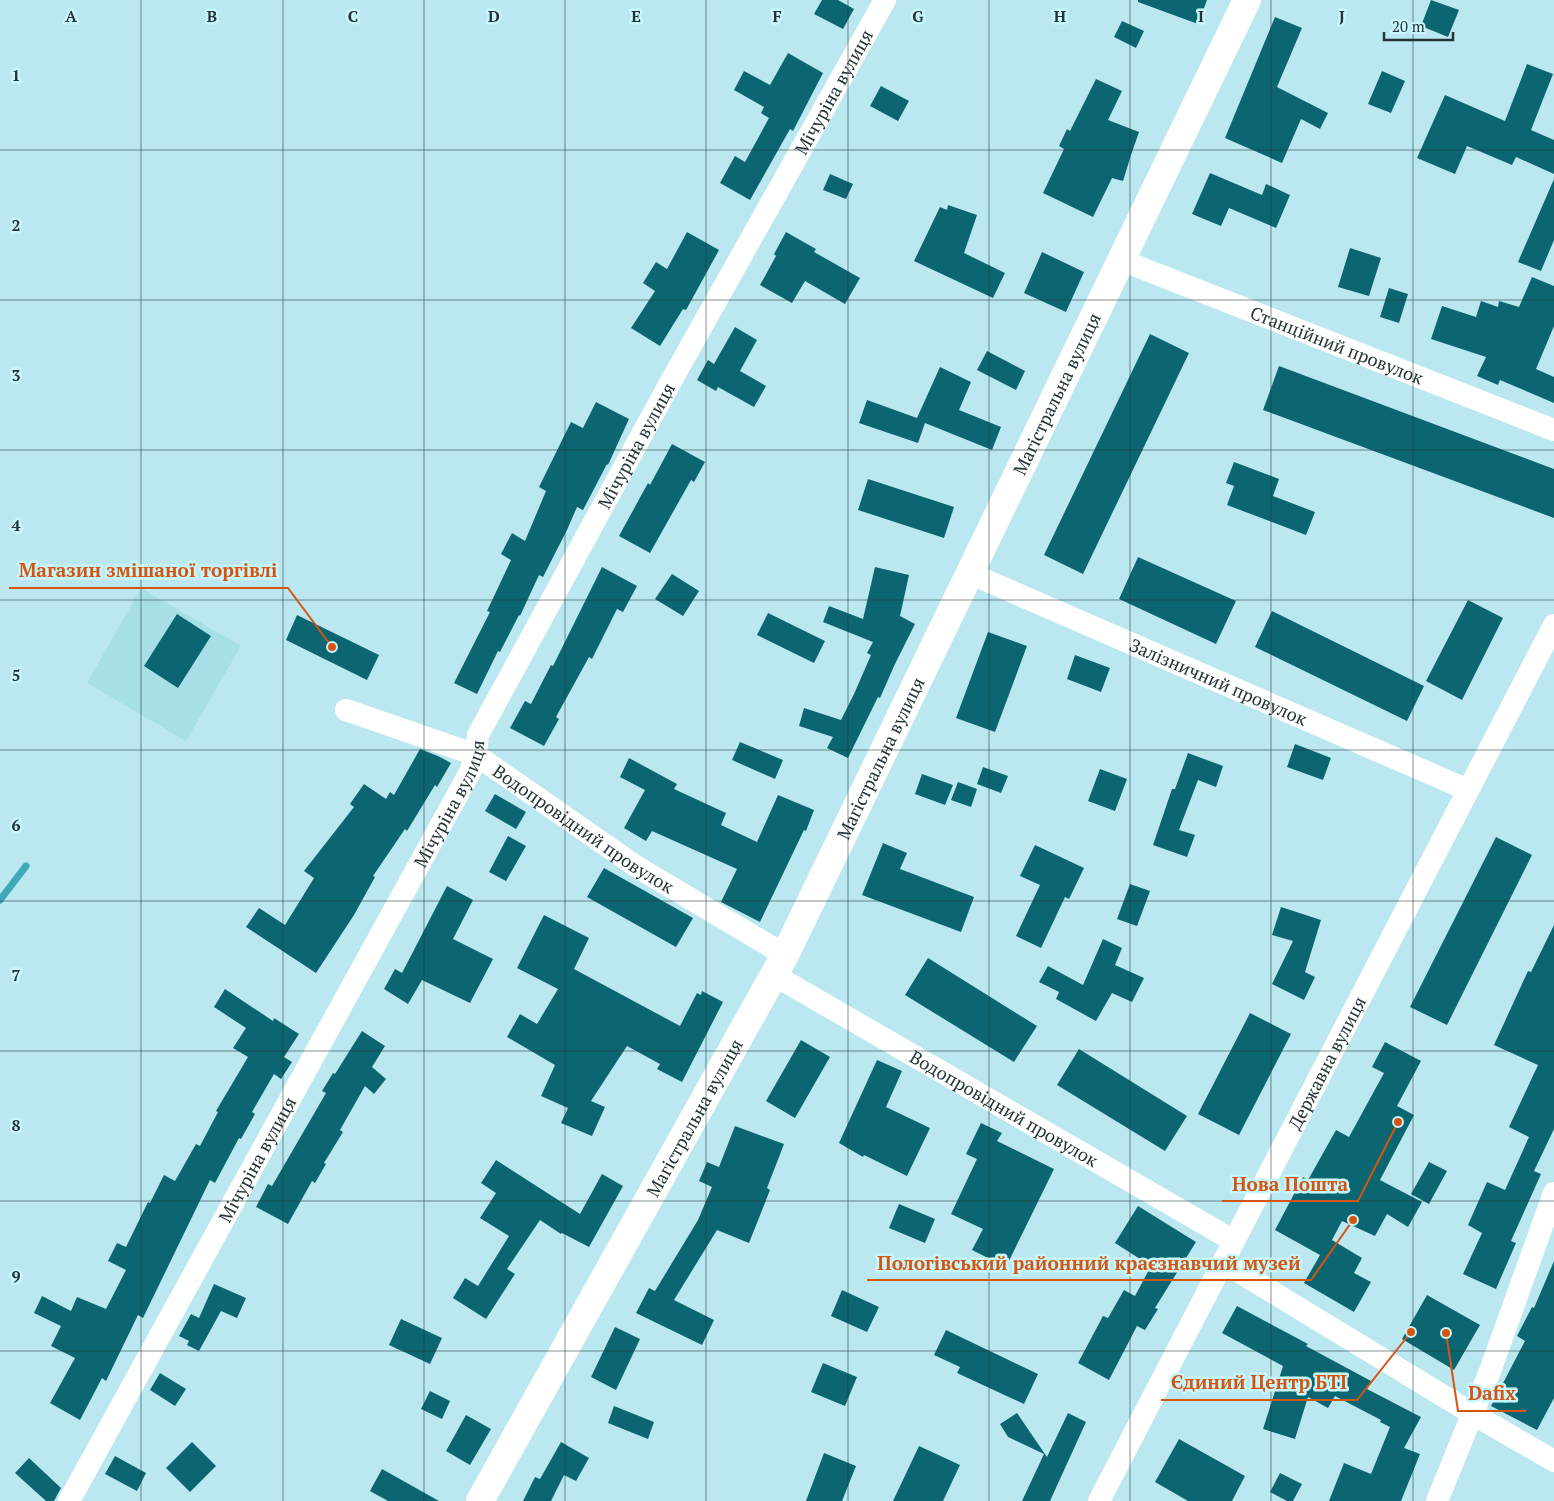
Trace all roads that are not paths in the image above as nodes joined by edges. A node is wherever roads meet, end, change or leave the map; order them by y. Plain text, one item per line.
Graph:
1 (885, 0) edge
2 (1247, 0) edge
3 (1121, 260) junction
4 (1554, 430) edge
5 (969, 574) junction
6 (1554, 625) edge
7 (346, 710) dead end
8 (476, 755) junction
9 (1468, 790) junction
10 (780, 965) junction
11 (1554, 1193) edge
12 (1234, 1241) junction
13 (1224, 1262) junction
14 (1474, 1414) junction
15 (1554, 1461) edge
16 (69, 1501) edge
17 (480, 1501) edge
18 (1099, 1501) edge
19 (1437, 1501) edge

1 - 8 street, Мічуріна вулиця
2 - 3 main road, Магістральна вулиця
3 - 4 street, Станційний провулок
3 - 5 main road, Магістральна вулиця
5 - 9 street, Залізничний провулок
5 - 10 main road, Магістральна вулиця
6 - 9 street, Державна вулиця
7 - 8 street, Водопровідний провулок
8 - 10 street, Водопровідний провулок
8 - 16 street, Мічуріна вулиця
9 - 12 street, Державна вулиця
10 - 12 street, Водопровідний провулок
10 - 17 main road, Магістральна вулиця
11 - 14 street
12 - 13 street, Державна вулиця
13 - 14 street
13 - 18 street, Державна вулиця
14 - 15 street
14 - 19 street

